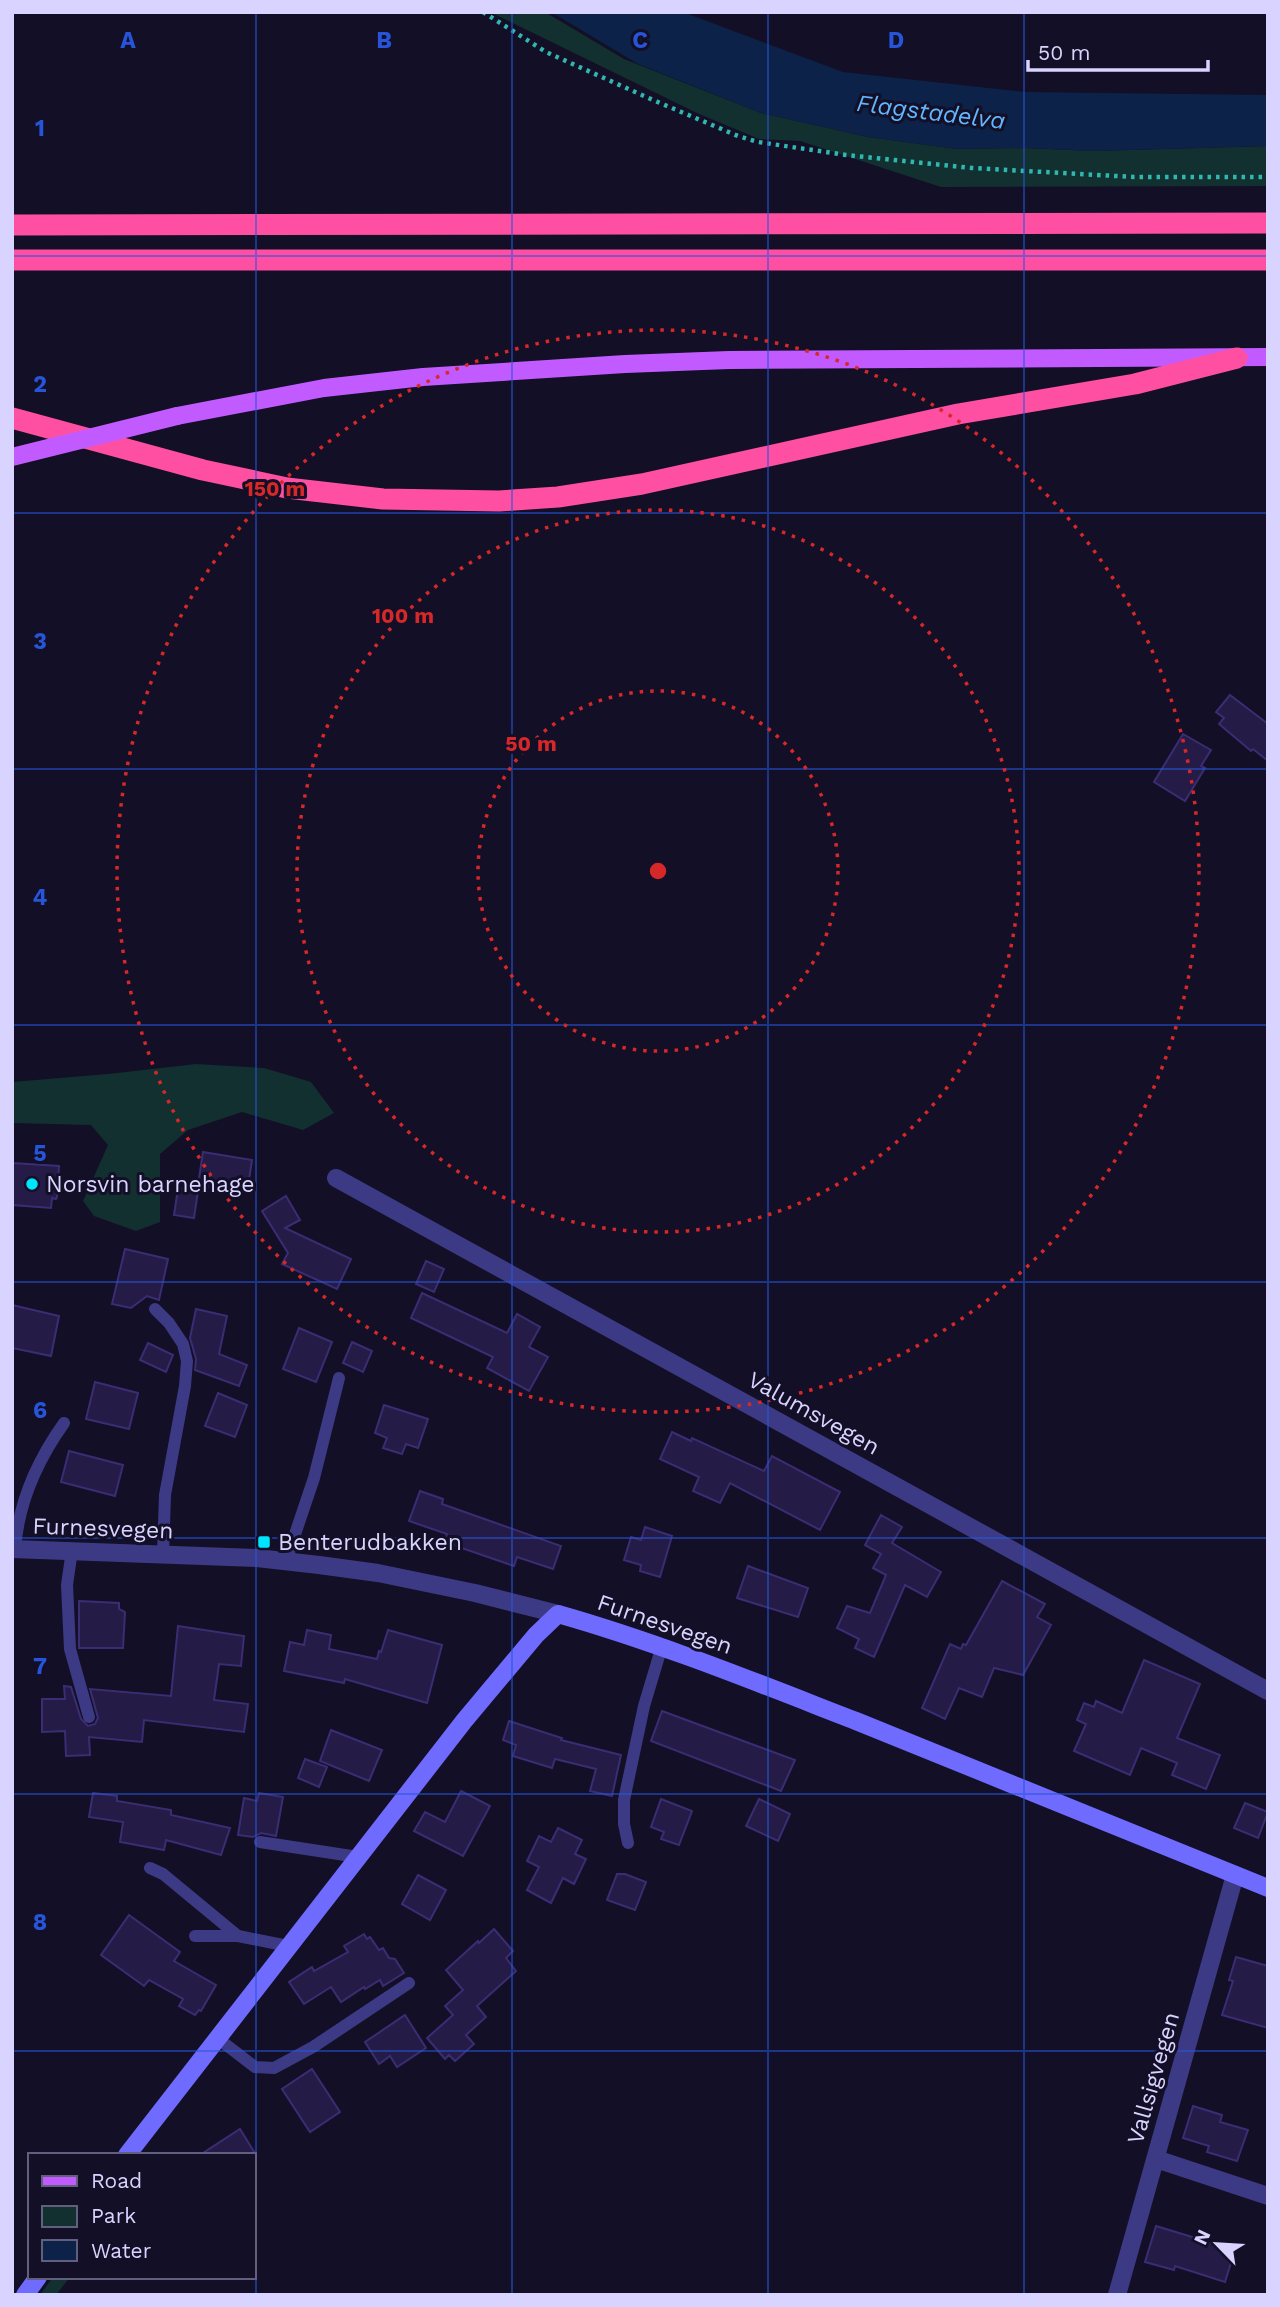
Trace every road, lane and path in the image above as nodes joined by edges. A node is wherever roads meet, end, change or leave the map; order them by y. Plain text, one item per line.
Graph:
1 (484, 12) edge
2 (1268, 177) edge
3 (1268, 223) edge
4 (12, 225) edge
5 (12, 260) edge
6 (1268, 260) edge
7 (1268, 357) edge
8 (1237, 358) junction
9 (12, 418) edge
10 (12, 457) edge
11 (336, 1178) dead end
12 (155, 1309) dead end
13 (339, 1378) dead end
14 (64, 1423) dead end
15 (13, 1550) edge
16 (72, 1550) junction
17 (163, 1555) junction
18 (286, 1561) junction
19 (558, 1614) junction
20 (662, 1646) junction
21 (1268, 1691) edge
22 (89, 1717) dead end
23 (260, 1842) dead end
24 (628, 1843) dead end
25 (358, 1857) junction
26 (150, 1868) dead end
27 (1235, 1875) junction
28 (1268, 1888) edge
29 (195, 1936) dead end
30 (238, 1936) junction
31 (288, 1946) junction
32 (409, 1983) dead end
33 (216, 2037) junction
34 (129, 2153) edge
35 (1156, 2159) junction
36 (1268, 2196) edge
37 (37, 2279) edge
38 (25, 2295) edge
39 (1117, 2295) edge

1 - 2 path
3 - 4 highway
5 - 6 highway
7 - 8 main road
8 - 9 highway
8 - 10 main road, bridge
11 - 21 street, Valumsvegen
12 - 17 lane
13 - 18 lane
14 - 15 lane
15 - 16 street, Furnesvegen
16 - 17 street, Furnesvegen
16 - 22 lane
17 - 18 street, Furnesvegen
18 - 19 street, Furnesvegen
19 - 20 main road, Furnesvegen
19 - 25 main road
20 - 24 lane
20 - 27 main road, Furnesvegen
23 - 25 lane
25 - 31 main road
26 - 30 lane
27 - 28 main road, Furnesvegen
27 - 35 street, Vallsigvegen
29 - 30 lane
30 - 31 lane
31 - 33 main road
32 - 33 lane
33 - 34 main road
35 - 36 street
35 - 39 street, Vallsigvegen
37 - 38 main road

